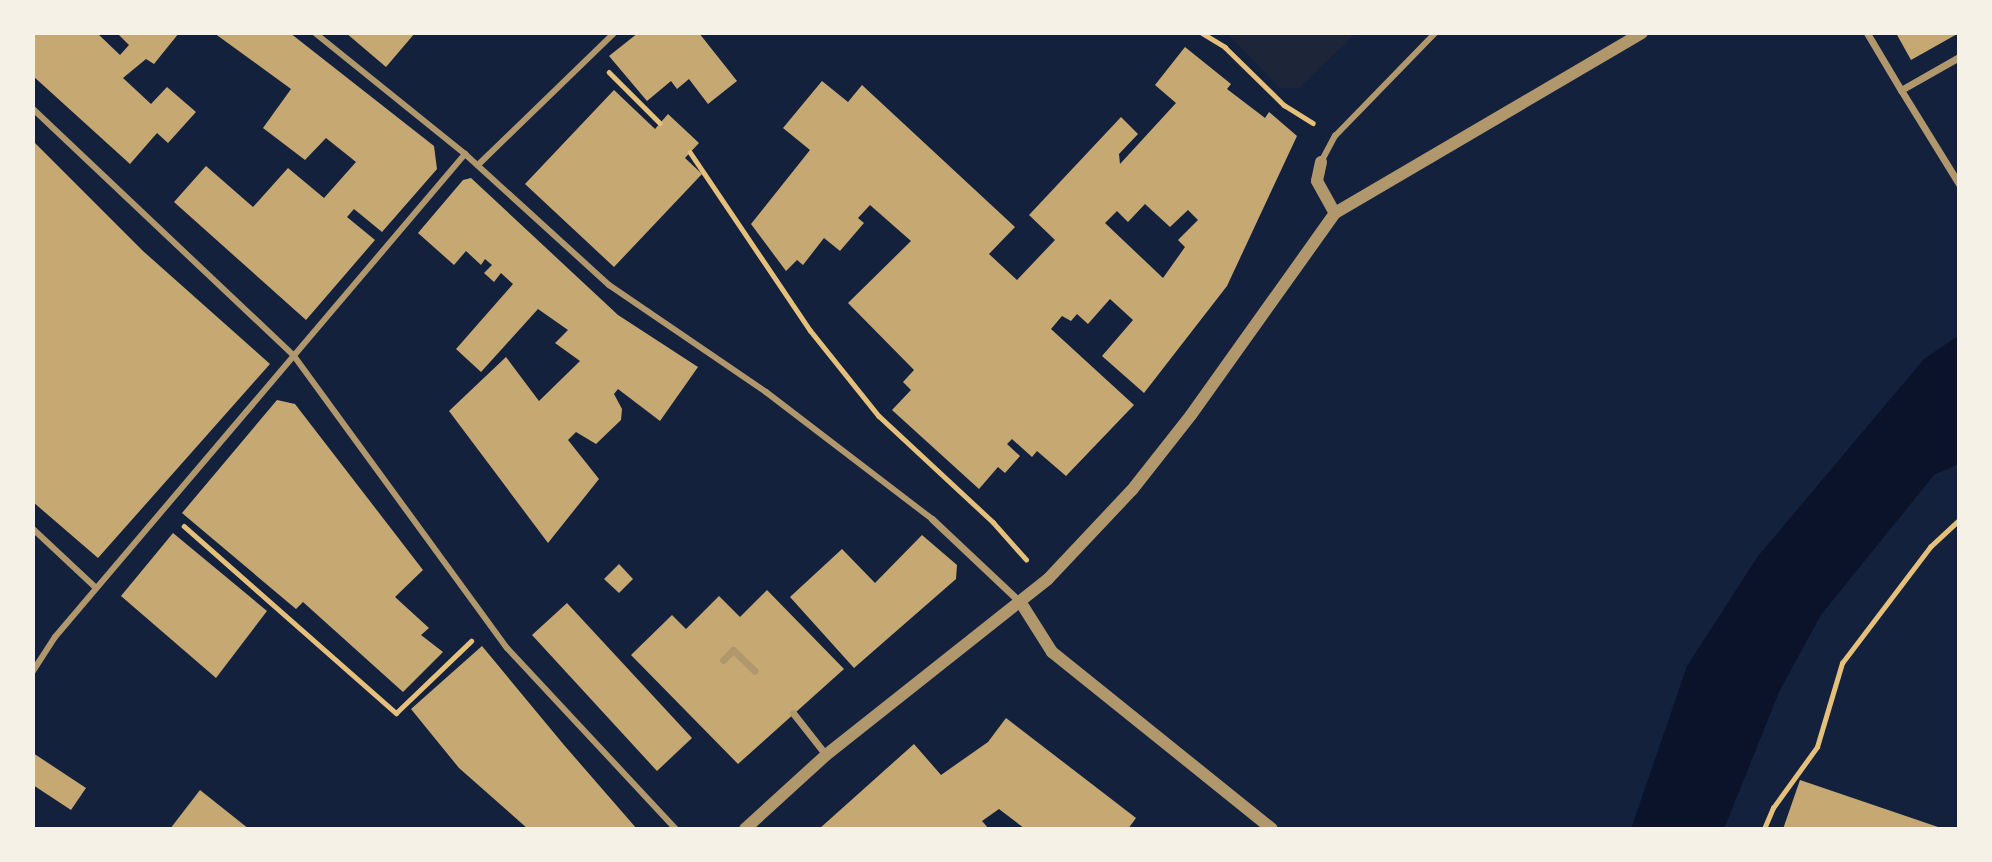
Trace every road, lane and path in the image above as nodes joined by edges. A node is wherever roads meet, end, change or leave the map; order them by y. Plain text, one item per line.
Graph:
1 (315, 33) edge
2 (614, 33) edge
3 (1202, 33) edge
4 (1435, 33) edge
5 (1642, 33) edge
6 (1867, 33) edge
7 (591, 54) junction
8 (1959, 57) edge
9 (1901, 90) junction
10 (33, 109) edge
11 (660, 123) dead end
12 (1335, 136) junction
13 (690, 152) dead end
14 (465, 154) junction
15 (1321, 162) joint
16 (480, 163) junction
17 (1959, 184) edge
18 (1335, 213) junction
19 (294, 356) junction
20 (164, 510) junction
21 (932, 519) joint
22 (1959, 520) edge
23 (33, 529) edge
24 (96, 588) junction
25 (1021, 603) junction
26 (490, 624) junction
27 (723, 660) dead end
28 (33, 671) edge
29 (755, 671) dead end
30 (793, 713) dead end
31 (826, 755) junction
32 (676, 829) edge
33 (745, 829) edge
34 (1272, 829) edge
35 (1764, 829) edge

1 - 14 street
2 - 7 street
3 - 12 path
4 - 12 street
5 - 18 street
6 - 9 street
7 - 11 path
7 - 16 street
8 - 9 street
9 - 17 street
10 - 19 street
12 - 15 street
13 - 25 path
14 - 16 street
14 - 19 street
15 - 18 street
16 - 21 street
18 - 25 street
19 - 20 street
19 - 26 street
20 - 24 street
20 - 26 path
21 - 25 street
22 - 35 path
23 - 24 street
24 - 28 street
25 - 31 street
25 - 34 street
26 - 32 street
27 - 29 street
30 - 31 street
31 - 33 street

